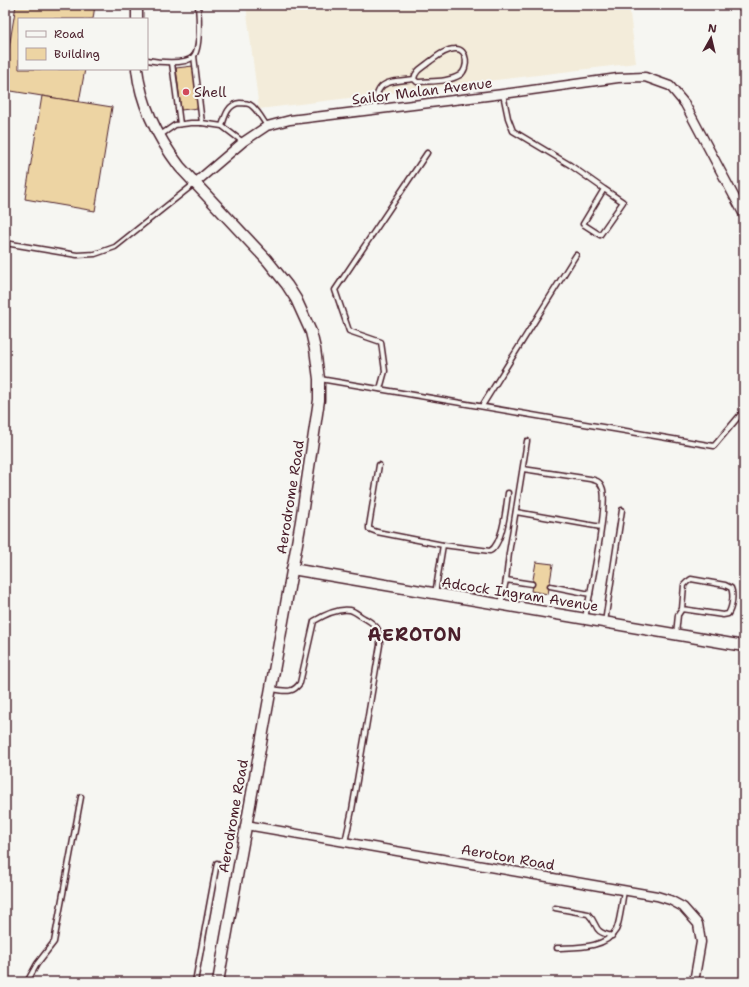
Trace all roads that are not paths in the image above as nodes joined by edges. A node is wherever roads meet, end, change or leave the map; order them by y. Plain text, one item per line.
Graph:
1 (138, 5) edge
2 (198, 5) edge
3 (137, 18) edge
4 (194, 56) junction
5 (148, 60) edge
6 (172, 63) junction
7 (137, 70) edge
8 (414, 79) junction
9 (503, 94) junction
10 (375, 110) junction
11 (202, 123) junction
12 (180, 124) junction
13 (222, 126) junction
14 (267, 126) junction
15 (159, 136) junction
16 (243, 142) junction
17 (427, 154) dead end
18 (195, 183) junction
19 (604, 188) junction
20 (744, 215) edge
21 (5, 243) edge
22 (576, 255) dead end
23 (319, 379) junction
24 (380, 388) junction
25 (482, 406) junction
26 (744, 408) edge
27 (527, 441) dead end
28 (379, 465) dead end
29 (523, 469) junction
30 (508, 493) dead end
31 (622, 510) dead end
32 (516, 512) junction
33 (601, 527) junction
34 (442, 545) junction
35 (292, 569) junction
36 (506, 580) junction
37 (532, 584) dead end
38 (550, 586) dead end
39 (435, 594) junction
40 (590, 594) junction
41 (501, 604) junction
42 (682, 609) junction
43 (585, 619) junction
44 (605, 622) junction
45 (676, 634) junction
46 (744, 646) edge
47 (271, 688) junction
48 (81, 797) dead end
49 (246, 825) junction
50 (345, 842) junction
51 (217, 863) dead end
52 (624, 891) junction
53 (555, 908) dead end
54 (612, 936) junction
55 (557, 948) dead end
56 (27, 982) edge
57 (195, 982) edge
58 (218, 982) edge
59 (694, 982) edge

1 - 3 street
2 - 4 lane
4 - 6 lane
4 - 11 lane
5 - 6 lane
6 - 12 lane
7 - 15 street, Aerodrome Road
8 - 8 lane
8 - 10 lane
9 - 10 street, Sailor Malan Avenue
9 - 19 lane
9 - 20 street, Sailor Malan Avenue
10 - 14 street, Sailor Malan Avenue
11 - 12 lane
11 - 13 lane
12 - 15 lane
13 - 14 lane
13 - 16 lane
14 - 16 street, Sailor Malan Avenue
15 - 18 street, Aerodrome Road
16 - 18 street, Sailor Malan Avenue
17 - 24 lane
18 - 21 lane
18 - 23 street, Aerodrome Road
19 - 19 lane
22 - 25 lane
23 - 24 lane
23 - 35 street, Aerodrome Road
24 - 25 lane
25 - 26 lane
27 - 29 lane
28 - 34 lane
29 - 32 lane
29 - 33 lane
30 - 34 lane
31 - 44 lane
32 - 33 lane
32 - 36 lane
33 - 40 lane
34 - 39 lane
35 - 39 street, Adcock Ingram Avenue
35 - 47 street, Aerodrome Road
36 - 37 lane
36 - 41 lane
38 - 40 lane
39 - 41 street, Adcock Ingram Avenue
40 - 43 lane
41 - 43 street, Adcock Ingram Avenue
42 - 42 lane
42 - 45 lane
43 - 44 street, Adcock Ingram Avenue
44 - 45 street, Adcock Ingram Avenue
45 - 46 street, Adcock Ingram Avenue
47 - 49 street, Aerodrome Road
47 - 50 lane
48 - 56 lane
49 - 50 street, Aeroton Road
49 - 58 street, Aerodrome Road
50 - 52 street, Aeroton Road
51 - 57 lane
52 - 54 lane
52 - 59 street, Aeroton Road
53 - 54 lane
54 - 55 lane

